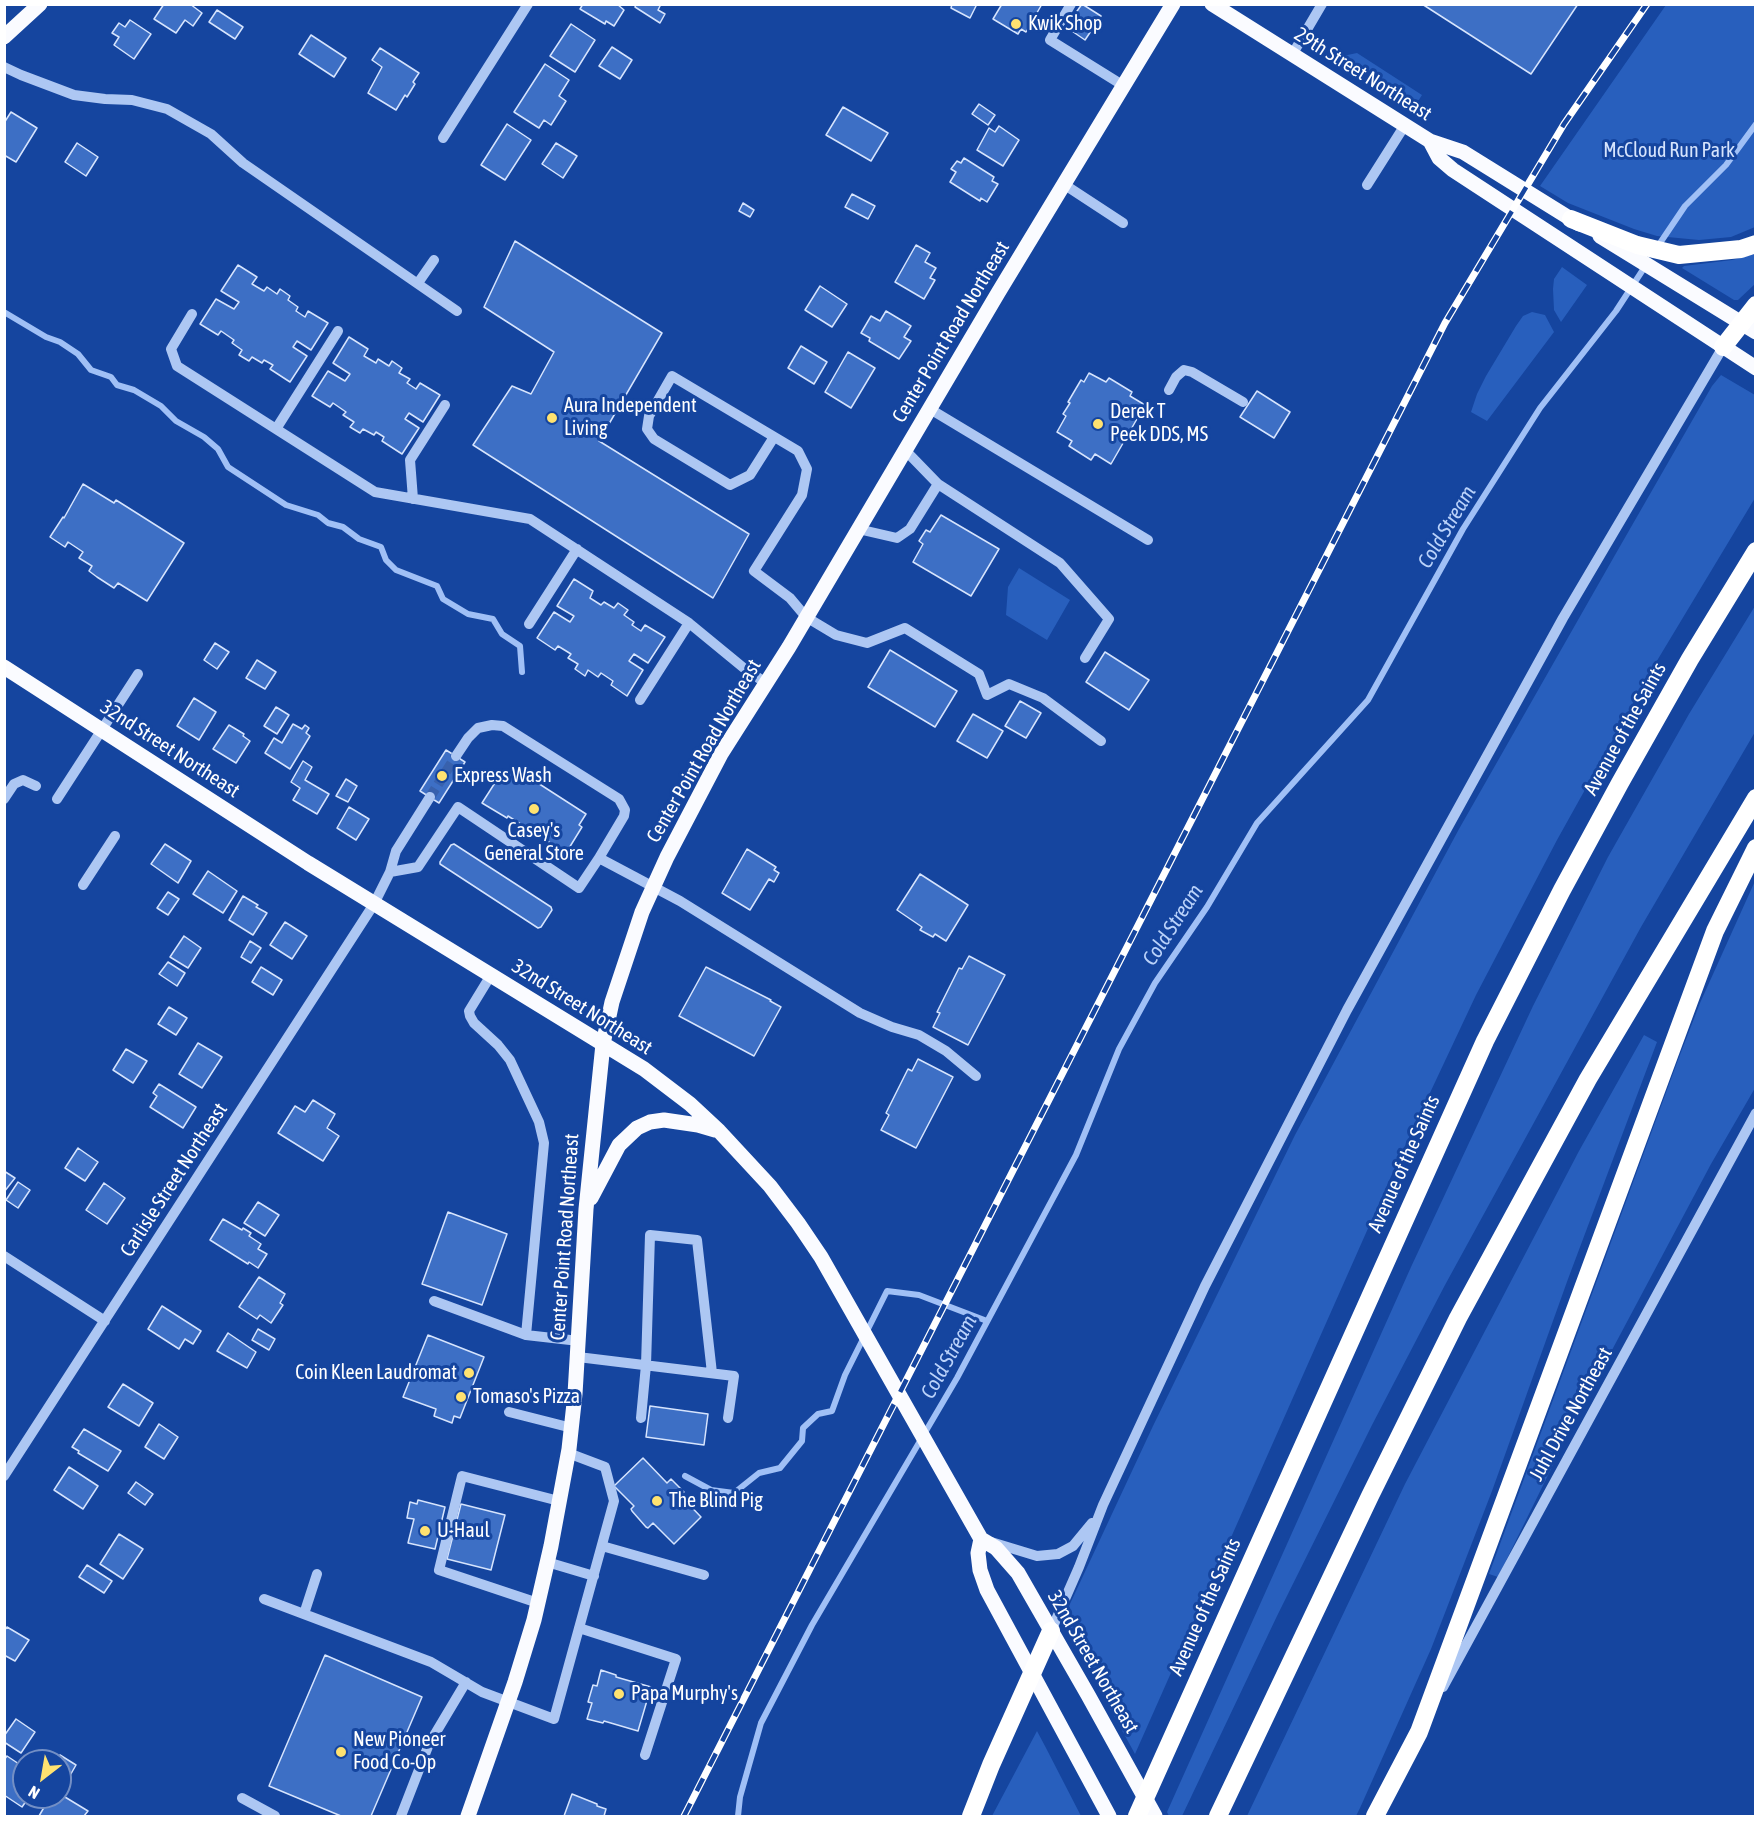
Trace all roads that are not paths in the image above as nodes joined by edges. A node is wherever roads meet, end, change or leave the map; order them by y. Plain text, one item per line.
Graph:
1 (40, 4) edge
2 (528, 4) edge
3 (1071, 4) edge
4 (1173, 4) edge
5 (1212, 4) edge
6 (1323, 4) edge
7 (4, 36) edge
8 (1292, 55) junction
9 (4, 67) edge
10 (1124, 86) junction
11 (1405, 125) junction
12 (443, 138) dead end
13 (1430, 141) junction
14 (1065, 185) junction
15 (1367, 185) dead end
16 (1571, 219) joint
17 (1123, 223) dead end
18 (1612, 240) junction
19 (1755, 244) edge
20 (434, 260) dead end
21 (418, 283) junction
22 (1755, 306) edge
23 (457, 311) dead end
24 (192, 314) dead end
25 (1748, 328) edge
26 (338, 331) dead end
27 (1724, 347) junction
28 (1755, 368) edge
29 (1168, 390) dead end
30 (1243, 402) dead end
31 (445, 405) dead end
32 (930, 409) junction
33 (276, 429) junction
34 (774, 437) junction
35 (905, 450) junction
36 (938, 484) junction
37 (413, 499) junction
38 (858, 529) junction
39 (1148, 540) dead end
40 (577, 549) junction
41 (1755, 550) edge
42 (806, 617) junction
43 (689, 623) junction
44 (529, 624) dead end
45 (1085, 658) dead end
46 (4, 667) edge
47 (138, 674) dead end
48 (766, 683) junction
49 (640, 700) dead end
50 (102, 730) junction
51 (1101, 741) dead end
52 (456, 756) tunnel mouth
53 (36, 786) dead end
54 (430, 797) tunnel mouth
55 (1755, 798) edge
56 (4, 799) edge
57 (57, 799) dead end
58 (115, 836) dead end
59 (1755, 848) edge
60 (599, 858) junction
61 (390, 872) junction
62 (83, 885) dead end
63 (652, 887) junction
64 (374, 904) junction
65 (491, 975) junction
66 (603, 1044) junction
67 (976, 1076) dead end
68 (1755, 1113) edge
69 (719, 1131) junction
70 (586, 1209) junction
71 (4, 1256) edge
72 (434, 1301) dead end
73 (105, 1321) junction
74 (526, 1335) junction
75 (579, 1341) junction
76 (578, 1357) junction
77 (646, 1365) junction
78 (712, 1373) junction
79 (509, 1412) dead end
80 (641, 1418) dead end
81 (728, 1418) dead end
82 (572, 1428) junction
83 (568, 1453) junction
84 (4, 1476) edge
85 (560, 1501) junction
86 (1103, 1505) junction
87 (981, 1539) junction
88 (602, 1546) junction
89 (548, 1562) junction
90 (316, 1575) dead end
91 (704, 1575) dead end
92 (594, 1576) junction
93 (264, 1599) dead end
94 (538, 1603) junction
95 (304, 1614) junction
96 (579, 1628) junction
97 (1051, 1631) junction
98 (1032, 1676) junction
99 (466, 1682) junction
100 (508, 1703) junction
101 (1419, 1732) junction
102 (645, 1755) dead end
103 (242, 1798) dead end
104 (275, 1816) edge
105 (401, 1816) edge
106 (468, 1816) edge
107 (971, 1816) edge
108 (1109, 1816) edge
109 (1137, 1816) edge
110 (1155, 1816) edge
111 (1218, 1816) edge
112 (1375, 1816) edge

1 - 7 main road
2 - 12 street
3 - 10 street
4 - 10 main road, Center Point Road Northeast
5 - 8 main road, 29th Street Northeast
6 - 8 street
8 - 11 main road, 29th Street Northeast
9 - 21 street
10 - 14 main road, Center Point Road Northeast
11 - 13 main road, 29th Street Northeast
11 - 15 street
13 - 16 main road, 29th Street Northeast
13 - 27 main road, 29th Street Northeast
14 - 17 street
14 - 32 main road, Center Point Road Northeast
16 - 18 highway
18 - 19 highway
18 - 25 main road
20 - 21 street
21 - 23 street
22 - 25 highway
24 - 33 street
25 - 27 highway
26 - 33 street
27 - 28 main road, 29th Street Northeast
27 - 86 street
29 - 30 street
31 - 37 street
32 - 35 main road, Center Point Road Northeast
32 - 39 street
33 - 37 street
34 - 34 street
34 - 42 street
35 - 36 street
35 - 38 main road, Center Point Road Northeast
36 - 38 street
36 - 45 street
37 - 40 street
38 - 42 main road, Center Point Road Northeast
40 - 43 street
40 - 44 street
41 - 109 highway, Avenue of the Saints
42 - 48 main road, Center Point Road Northeast
42 - 51 street
43 - 48 street
43 - 49 street
46 - 50 main road, 32nd Street Northeast
47 - 50 street
48 - 63 main road, Center Point Road Northeast
50 - 57 street
50 - 64 main road, 32nd Street Northeast
52 - 60 street
53 - 56 street
54 - 61 street, Carlisle Street Northeast
55 - 111 highway
58 - 62 street
59 - 101 highway
60 - 61 street
60 - 63 street
61 - 64 street, Carlisle Street Northeast
63 - 66 main road, Center Point Road Northeast
63 - 67 street
64 - 65 main road, 32nd Street Northeast
64 - 73 street, Carlisle Street Northeast
65 - 66 main road, 32nd Street Northeast
65 - 74 street
66 - 69 main road, 32nd Street Northeast
66 - 70 main road, Center Point Road Northeast
68 - 101 street, Juhl Drive Northeast
69 - 70 main road
69 - 87 main road, 32nd Street Northeast
70 - 75 main road, Center Point Road Northeast
71 - 73 street
72 - 74 street
73 - 84 street, Carlisle Street Northeast
74 - 75 street
75 - 76 main road, Center Point Road Northeast
76 - 77 street
76 - 82 main road, Center Point Road Northeast
77 - 78 street
77 - 78 street
77 - 80 street
78 - 81 street
79 - 82 street
82 - 83 main road, Center Point Road Northeast
83 - 85 main road, Center Point Road Northeast
83 - 88 street
85 - 89 main road, Center Point Road Northeast
85 - 94 street
86 - 87 street
86 - 97 street
87 - 97 main road, 32nd Street Northeast
87 - 98 main road
88 - 91 street
88 - 92 street
89 - 92 street
89 - 94 main road, Center Point Road Northeast
90 - 95 street
92 - 96 street
93 - 95 street
94 - 100 main road, Center Point Road Northeast
95 - 99 street
96 - 100 street
96 - 102 street
97 - 98 highway
97 - 110 main road, 32nd Street Northeast
98 - 107 highway
98 - 108 main road
99 - 100 street
99 - 105 street
100 - 106 main road, Center Point Road Northeast
101 - 112 highway
103 - 104 street

